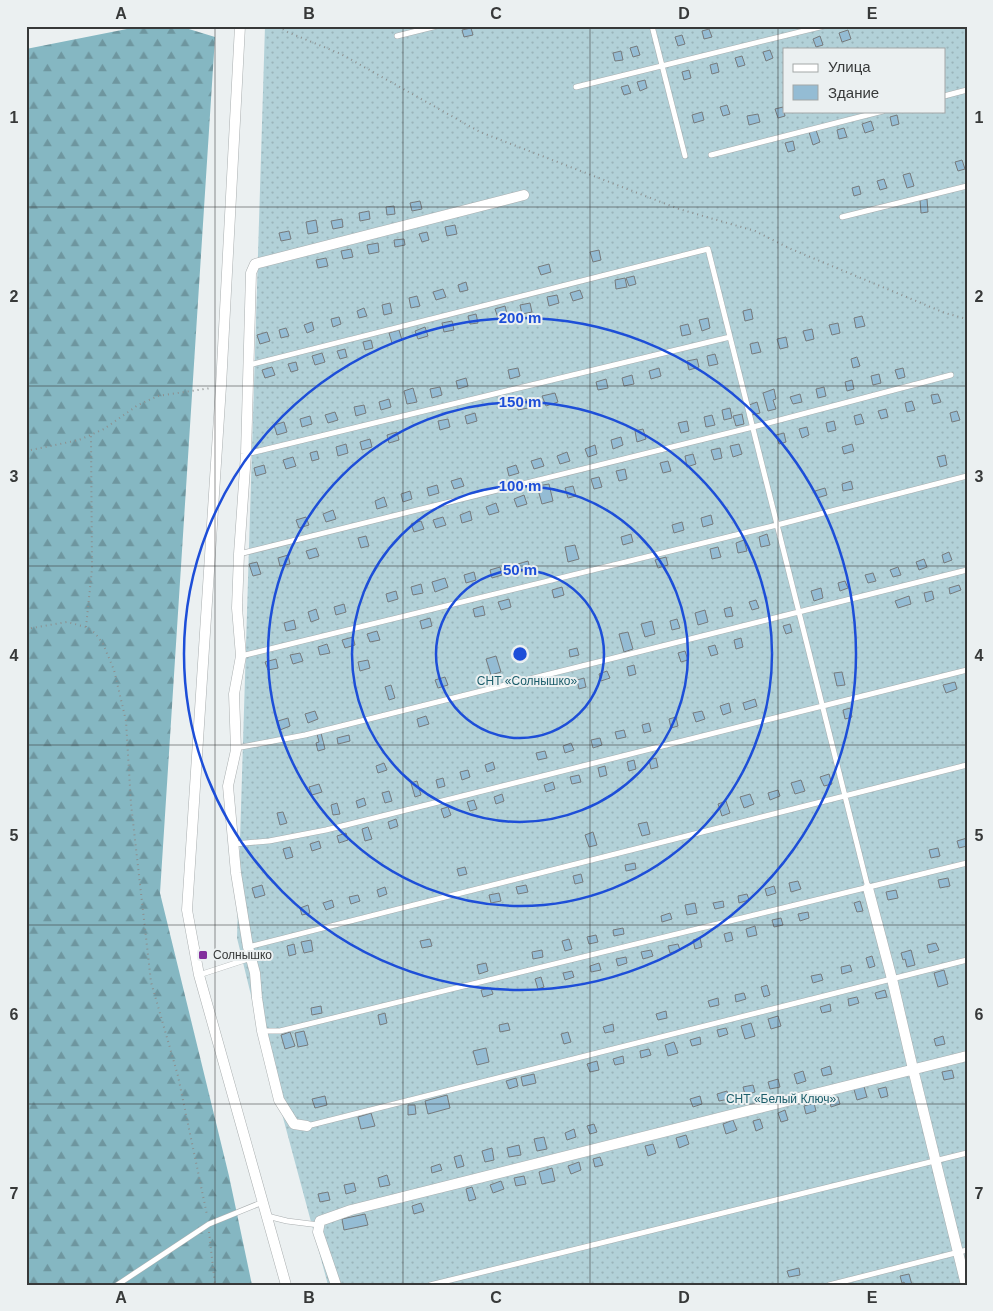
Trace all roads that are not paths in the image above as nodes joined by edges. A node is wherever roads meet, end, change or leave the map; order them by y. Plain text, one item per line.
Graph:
1 (240, 26) edge
2 (437, 26) edge
3 (652, 26) edge
4 (824, 26) edge
5 (397, 36) dead end
6 (662, 66) junction
7 (576, 87) dead end
8 (967, 90) edge
9 (946, 95) edge
10 (879, 112) edge
11 (711, 155) dead end
12 (685, 156) dead end
13 (967, 186) edge
14 (524, 196) dead end
15 (842, 217) dead end
16 (730, 337) junction
17 (249, 365) junction
18 (951, 374) dead end
19 (753, 427) junction
20 (246, 454) junction
21 (967, 476) edge
22 (777, 525) junction
23 (239, 554) junction
24 (967, 570) edge
25 (799, 612) junction
26 (241, 656) junction
27 (967, 670) edge
28 (822, 706) junction
29 (236, 748) junction
30 (967, 765) edge
31 (845, 796) junction
32 (233, 844) junction
33 (967, 863) edge
34 (868, 888) junction
35 (248, 947) junction
36 (252, 958) junction
37 (967, 960) edge
38 (199, 975) junction
39 (892, 979) junction
40 (262, 1031) junction
41 (967, 1056) edge
42 (913, 1070) junction
43 (308, 1126) joint
44 (967, 1153) edge
45 (936, 1160) junction
46 (263, 1202) junction
47 (267, 1216) junction
48 (319, 1225) junction
49 (962, 1251) edge
50 (117, 1285) edge
51 (286, 1285) edge
52 (336, 1285) edge
53 (430, 1285) edge
54 (829, 1285) edge
55 (966, 1285) edge

1 - 38 street
2 - 5 lane
3 - 6 lane
4 - 6 lane
6 - 7 lane
6 - 12 lane
8 - 9 lane
10 - 11 lane
13 - 15 lane
14 - 17 street
16 - 17 lane
16 - 19 lane
16 - 20 lane
17 - 20 street
18 - 19 lane
19 - 22 lane
19 - 23 lane
20 - 23 street
21 - 22 lane
22 - 25 lane
22 - 26 lane
23 - 26 street
24 - 25 lane
25 - 28 lane
25 - 29 lane
26 - 29 street
27 - 28 lane
28 - 31 lane
28 - 32 lane
29 - 32 street
30 - 31 lane
31 - 34 lane
31 - 35 lane
32 - 35 street
33 - 34 lane
34 - 39 street
34 - 40 lane
35 - 36 street
36 - 38 lane
36 - 40 street
37 - 39 lane
38 - 46 street
39 - 42 street
39 - 43 lane
40 - 43 street
41 - 42 street
42 - 45 street
42 - 48 street
44 - 45 lane
45 - 49 street
45 - 53 lane
46 - 47 street
46 - 50 lane
47 - 48 lane
47 - 51 street
48 - 52 street
49 - 54 lane
49 - 55 street

